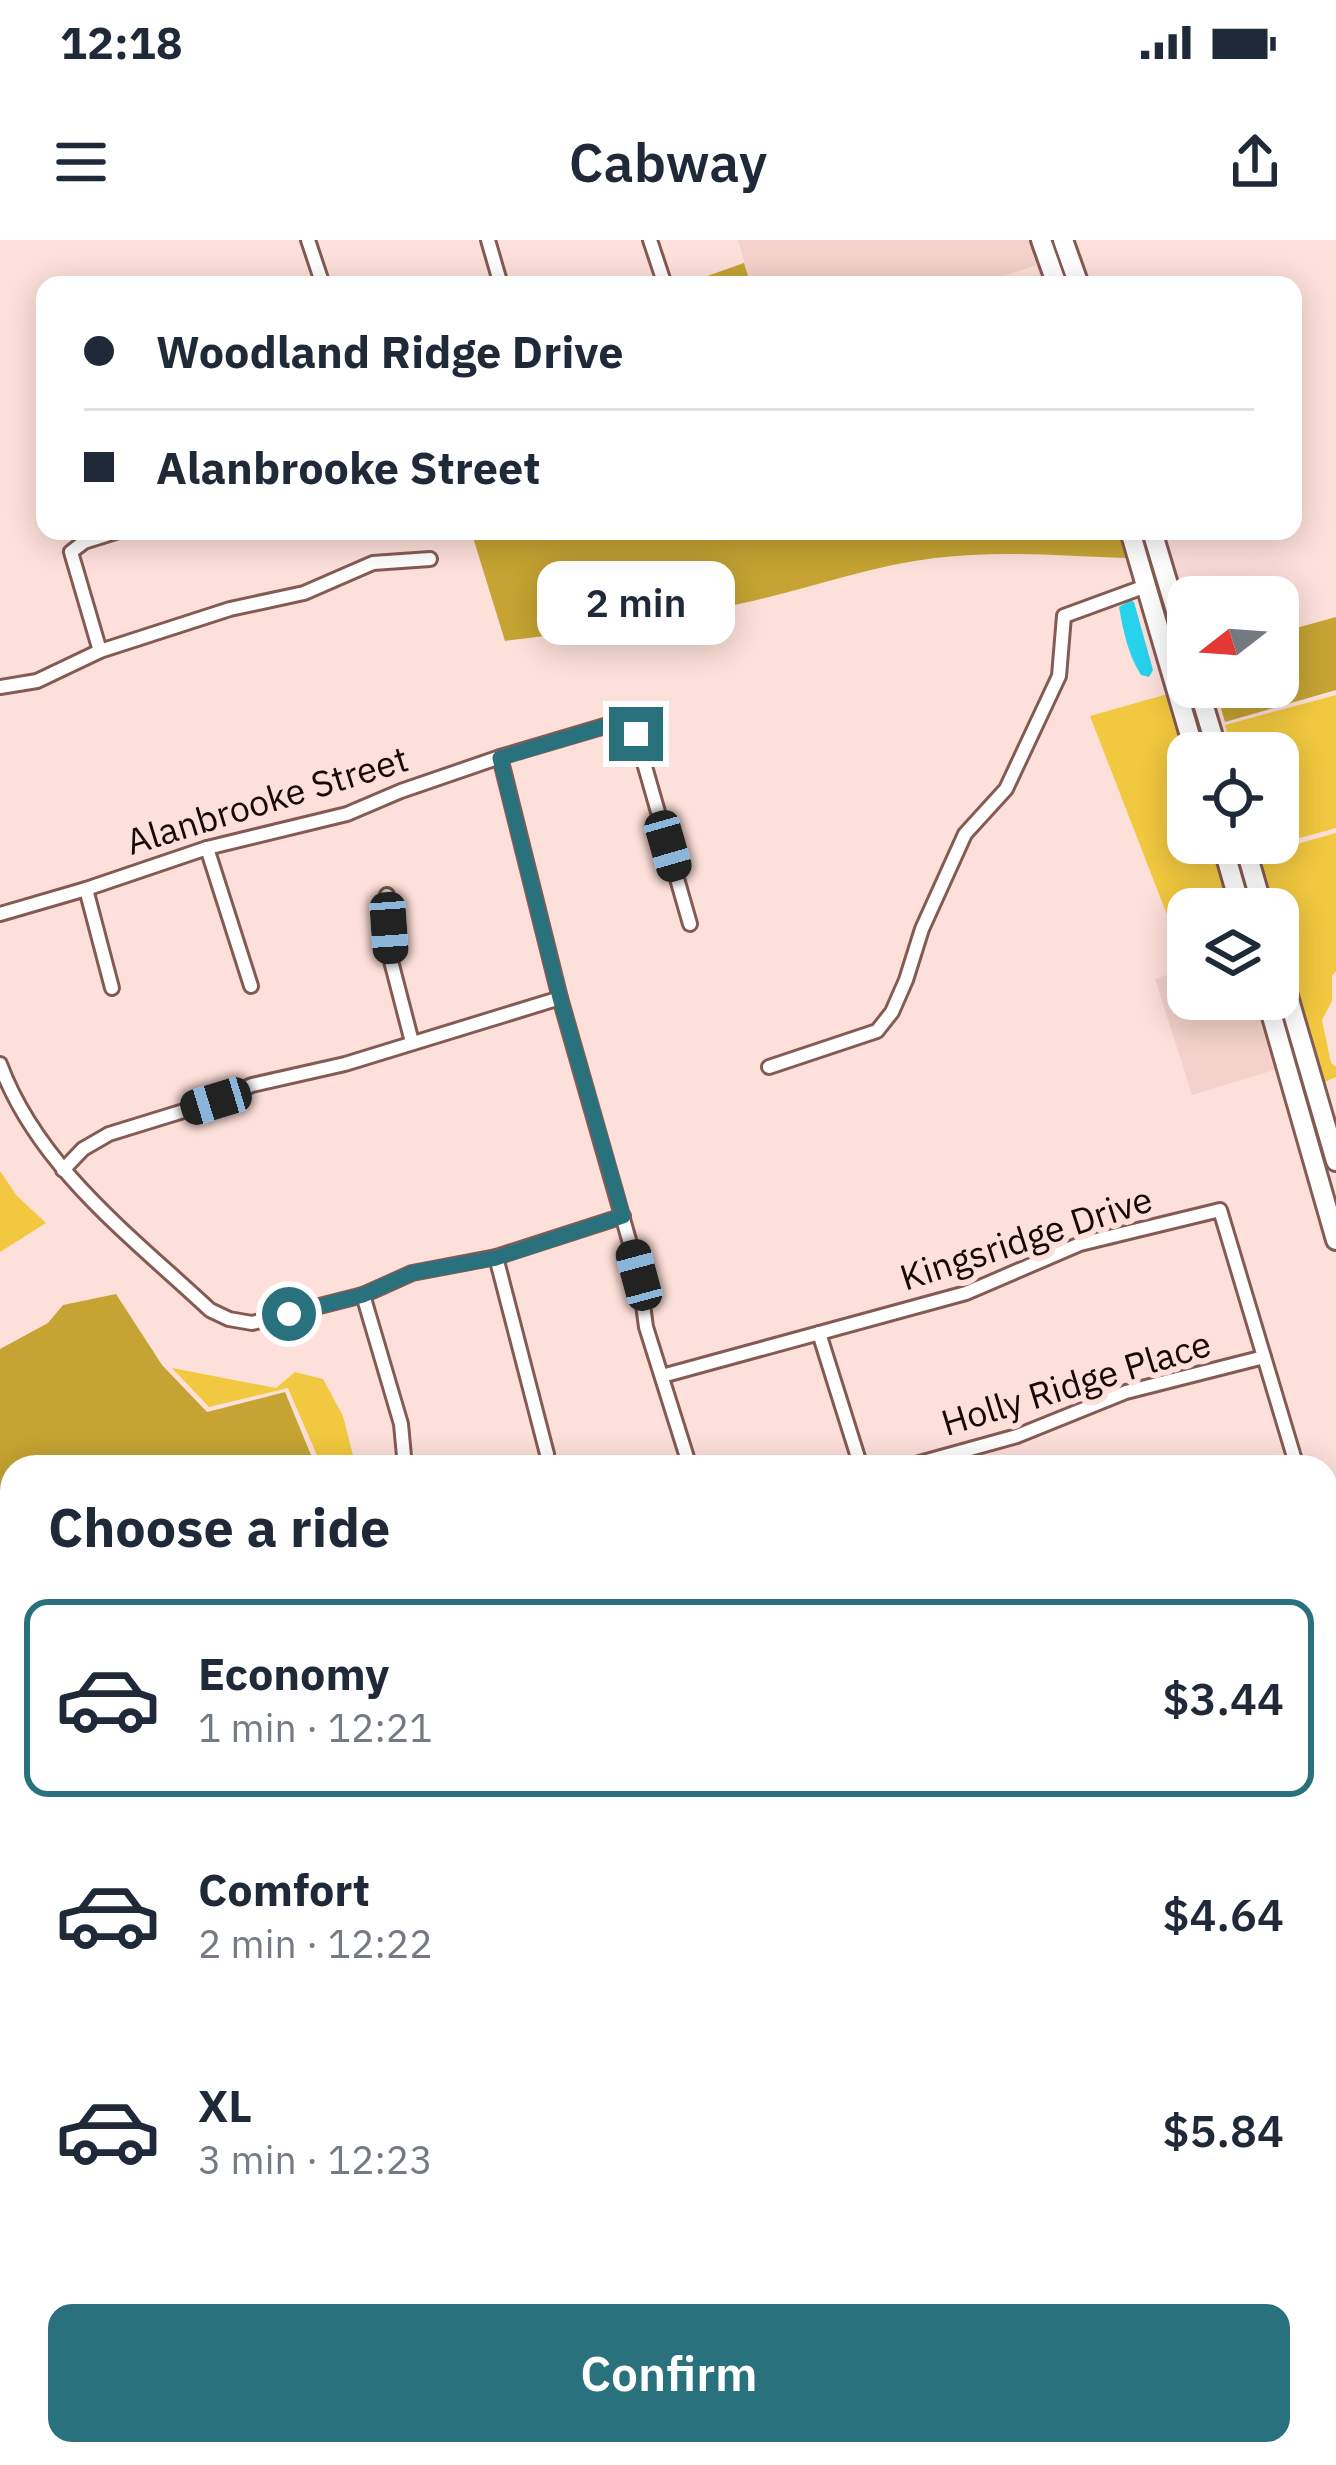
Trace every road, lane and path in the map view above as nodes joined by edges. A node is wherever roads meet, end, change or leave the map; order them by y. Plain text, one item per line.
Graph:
1 (308, 240) edge
2 (488, 240) edge
3 (650, 240) edge
4 (1041, 240) edge
5 (1063, 240) edge
6 (320, 276) edge
7 (498, 276) edge
8 (662, 276) edge
9 (1054, 276) edge
10 (1076, 276) edge
11 (90, 540) edge
12 (1133, 540) edge
13 (1155, 540) edge
14 (430, 560) dead end
15 (1167, 581) edge
16 (1146, 586) junction
17 (1167, 643) edge
18 (100, 651) junction
19 (0, 687) edge
20 (500, 758) junction
21 (207, 848) junction
22 (86, 889) junction
23 (387, 895) dead end
24 (0, 914) edge
25 (690, 924) dead end
26 (251, 986) dead end
27 (112, 988) dead end
28 (560, 998) junction
29 (1282, 1020) edge
30 (1285, 1020) edge
31 (1286, 1026) junction
32 (412, 1042) junction
33 (0, 1064) edge
34 (769, 1067) dead end
35 (1336, 1161) edge
36 (63, 1171) junction
37 (623, 1216) junction
38 (1333, 1221) edge
39 (1336, 1240) edge
40 (496, 1258) junction
41 (363, 1295) junction
42 (819, 1333) junction
43 (1264, 1357) junction
44 (662, 1376) junction
45 (547, 1454) dead end
46 (404, 1455) edge
47 (686, 1455) edge
48 (857, 1455) edge
49 (948, 1455) edge
50 (1293, 1455) edge

1 - 6 street
2 - 7 street
3 - 8 street
4 - 9 main road
5 - 10 main road
11 - 18 street
12 - 16 main road
13 - 15 main road
14 - 18 street
16 - 17 main road
16 - 34 street
18 - 19 street
20 - 21 street, Alanbrooke Street
20 - 25 street, Alanbrooke Street
20 - 28 street
21 - 22 street, Alanbrooke Street
21 - 26 street
22 - 24 street, Alanbrooke Street
22 - 27 street
23 - 32 street
28 - 32 street
28 - 37 street
29 - 31 main road
30 - 31 main road
31 - 35 main road
31 - 38 main road
32 - 36 street
33 - 36 street
36 - 41 street
37 - 40 street
37 - 44 street
38 - 39 main road
40 - 41 street
40 - 45 street
41 - 46 street
42 - 43 street, Kingsridge Drive
42 - 44 street, Kingsridge Drive
42 - 48 street
43 - 49 street, Holly Ridge Place
43 - 50 street, Kingsridge Drive
44 - 47 street

